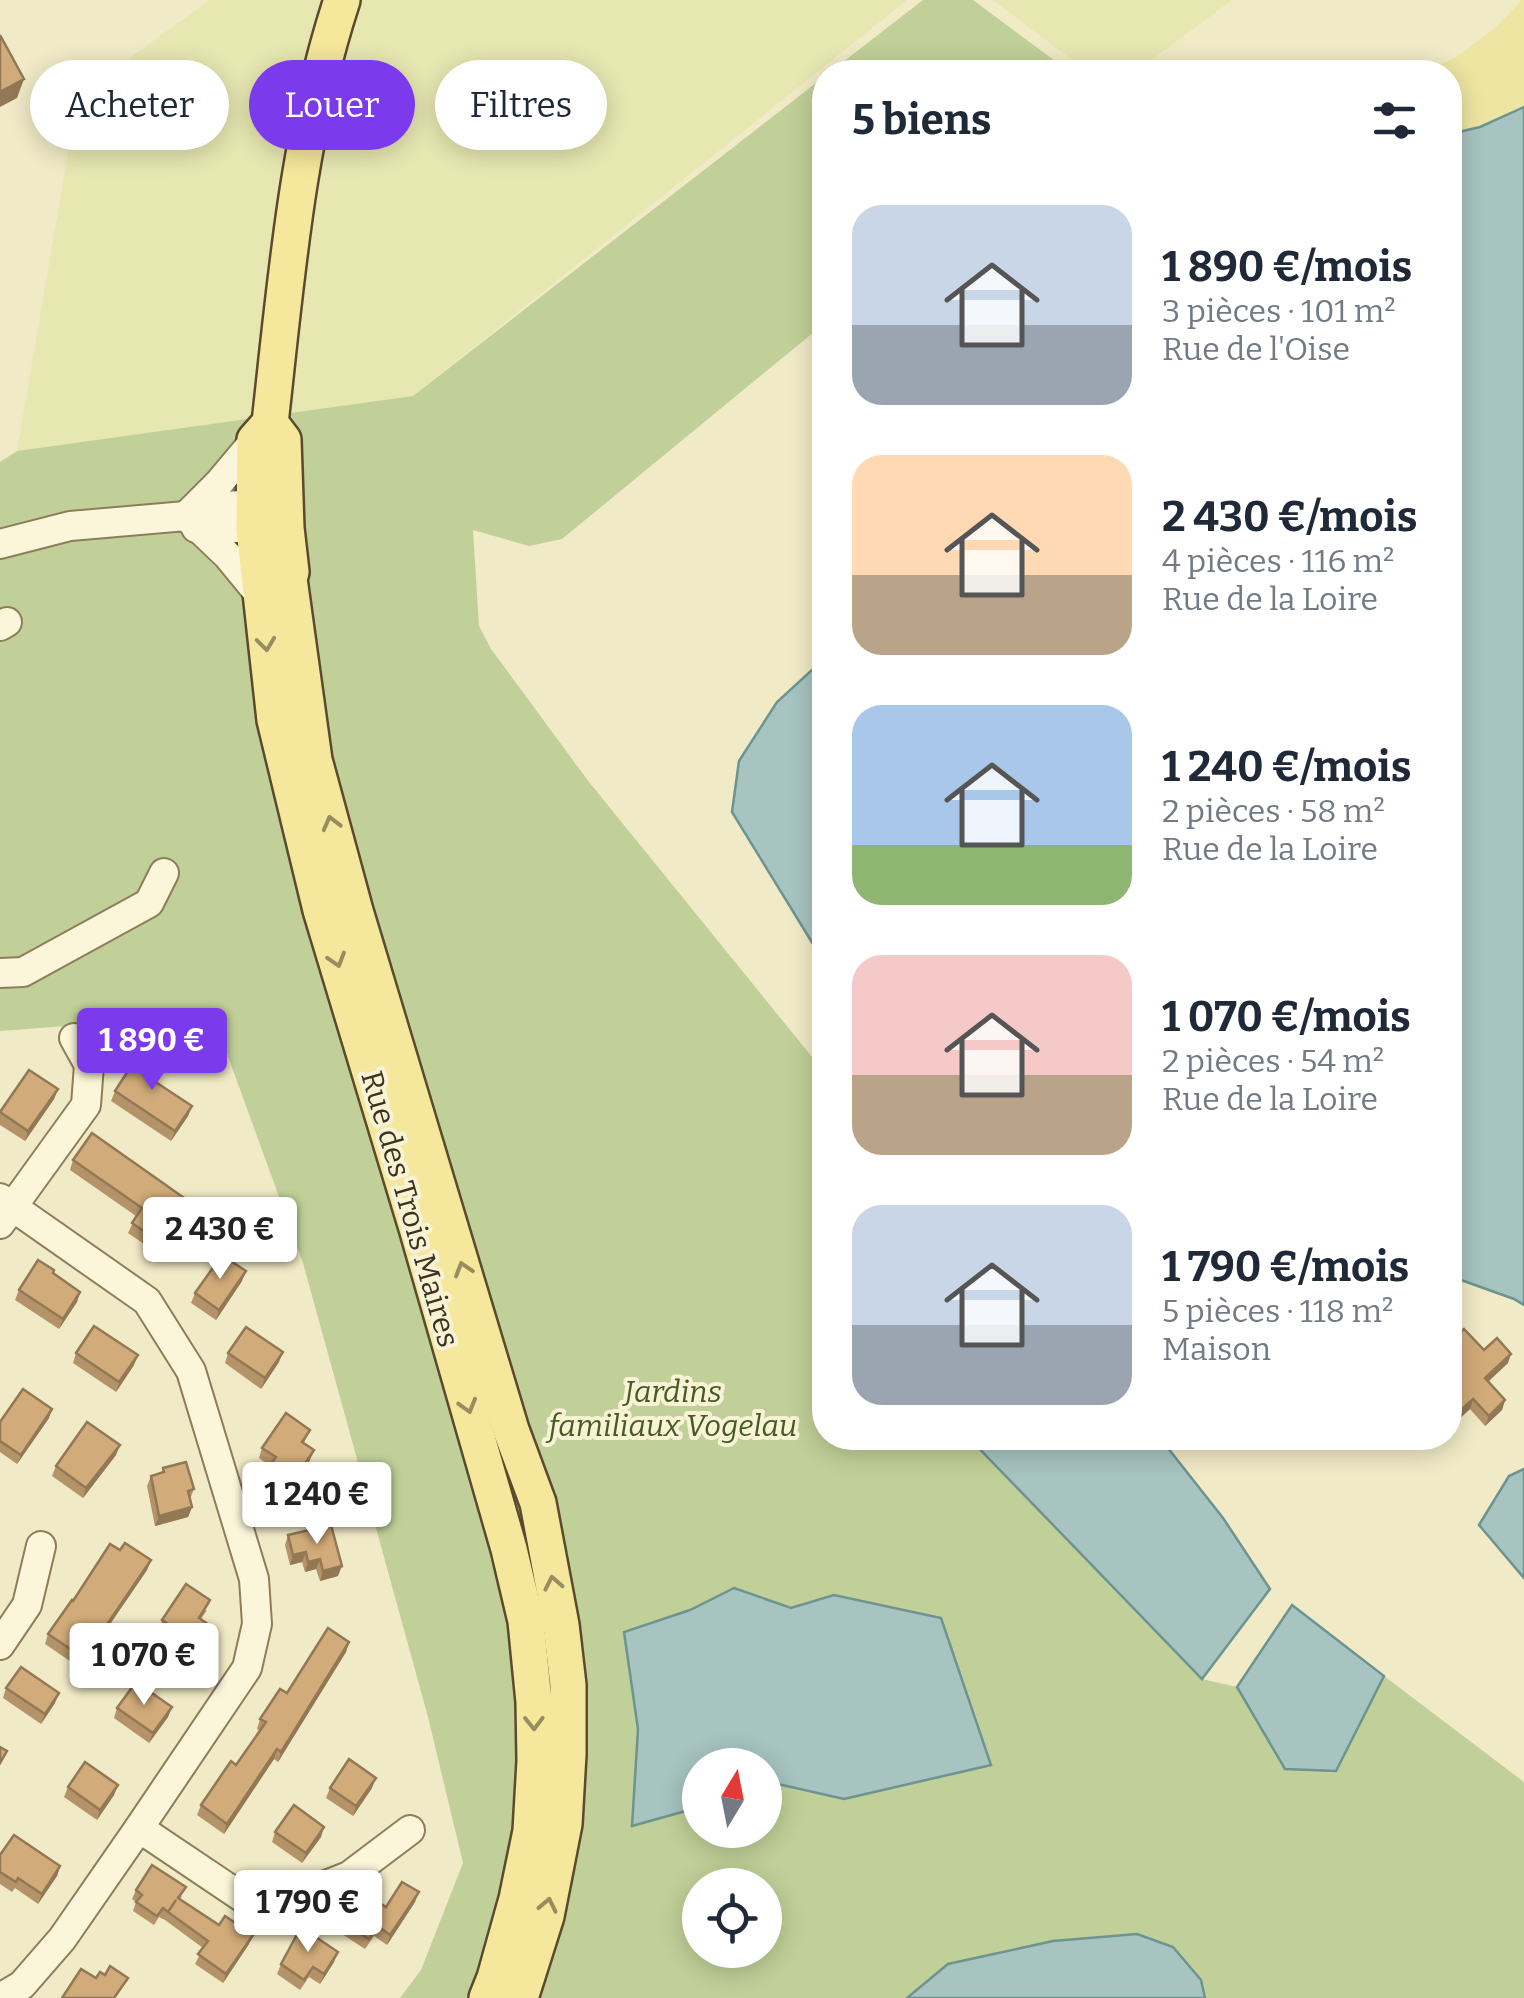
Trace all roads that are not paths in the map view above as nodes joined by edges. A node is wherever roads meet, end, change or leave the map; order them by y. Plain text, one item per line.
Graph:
1 (342, 0) edge
2 (263, 431) junction
3 (270, 516) junction
4 (192, 517) junction
5 (0, 544) edge
6 (260, 594) junction
7 (164, 873) dead end
8 (0, 973) edge
9 (74, 1038) dead end
10 (4, 1210) edge
11 (41, 1546) dead end
12 (0, 1645) edge
13 (139, 1828) junction
14 (410, 1830) dead end
15 (0, 1998) edge
16 (486, 1998) edge
17 (520, 1998) edge

1 - 2 main road, Rue des Trois Maires
2 - 3 main road, Rue des Trois Maires
2 - 4 street
3 - 4 street
3 - 6 main road, Rue des Trois Maires
17 -> 3 main road, Rue des Trois Maires
4 - 5 street
4 - 6 street
6 -> 16 main road, Rue des Trois Maires
7 - 8 street
9 - 10 street
10 - 13 street
11 - 12 street
13 - 14 street
13 - 15 street

